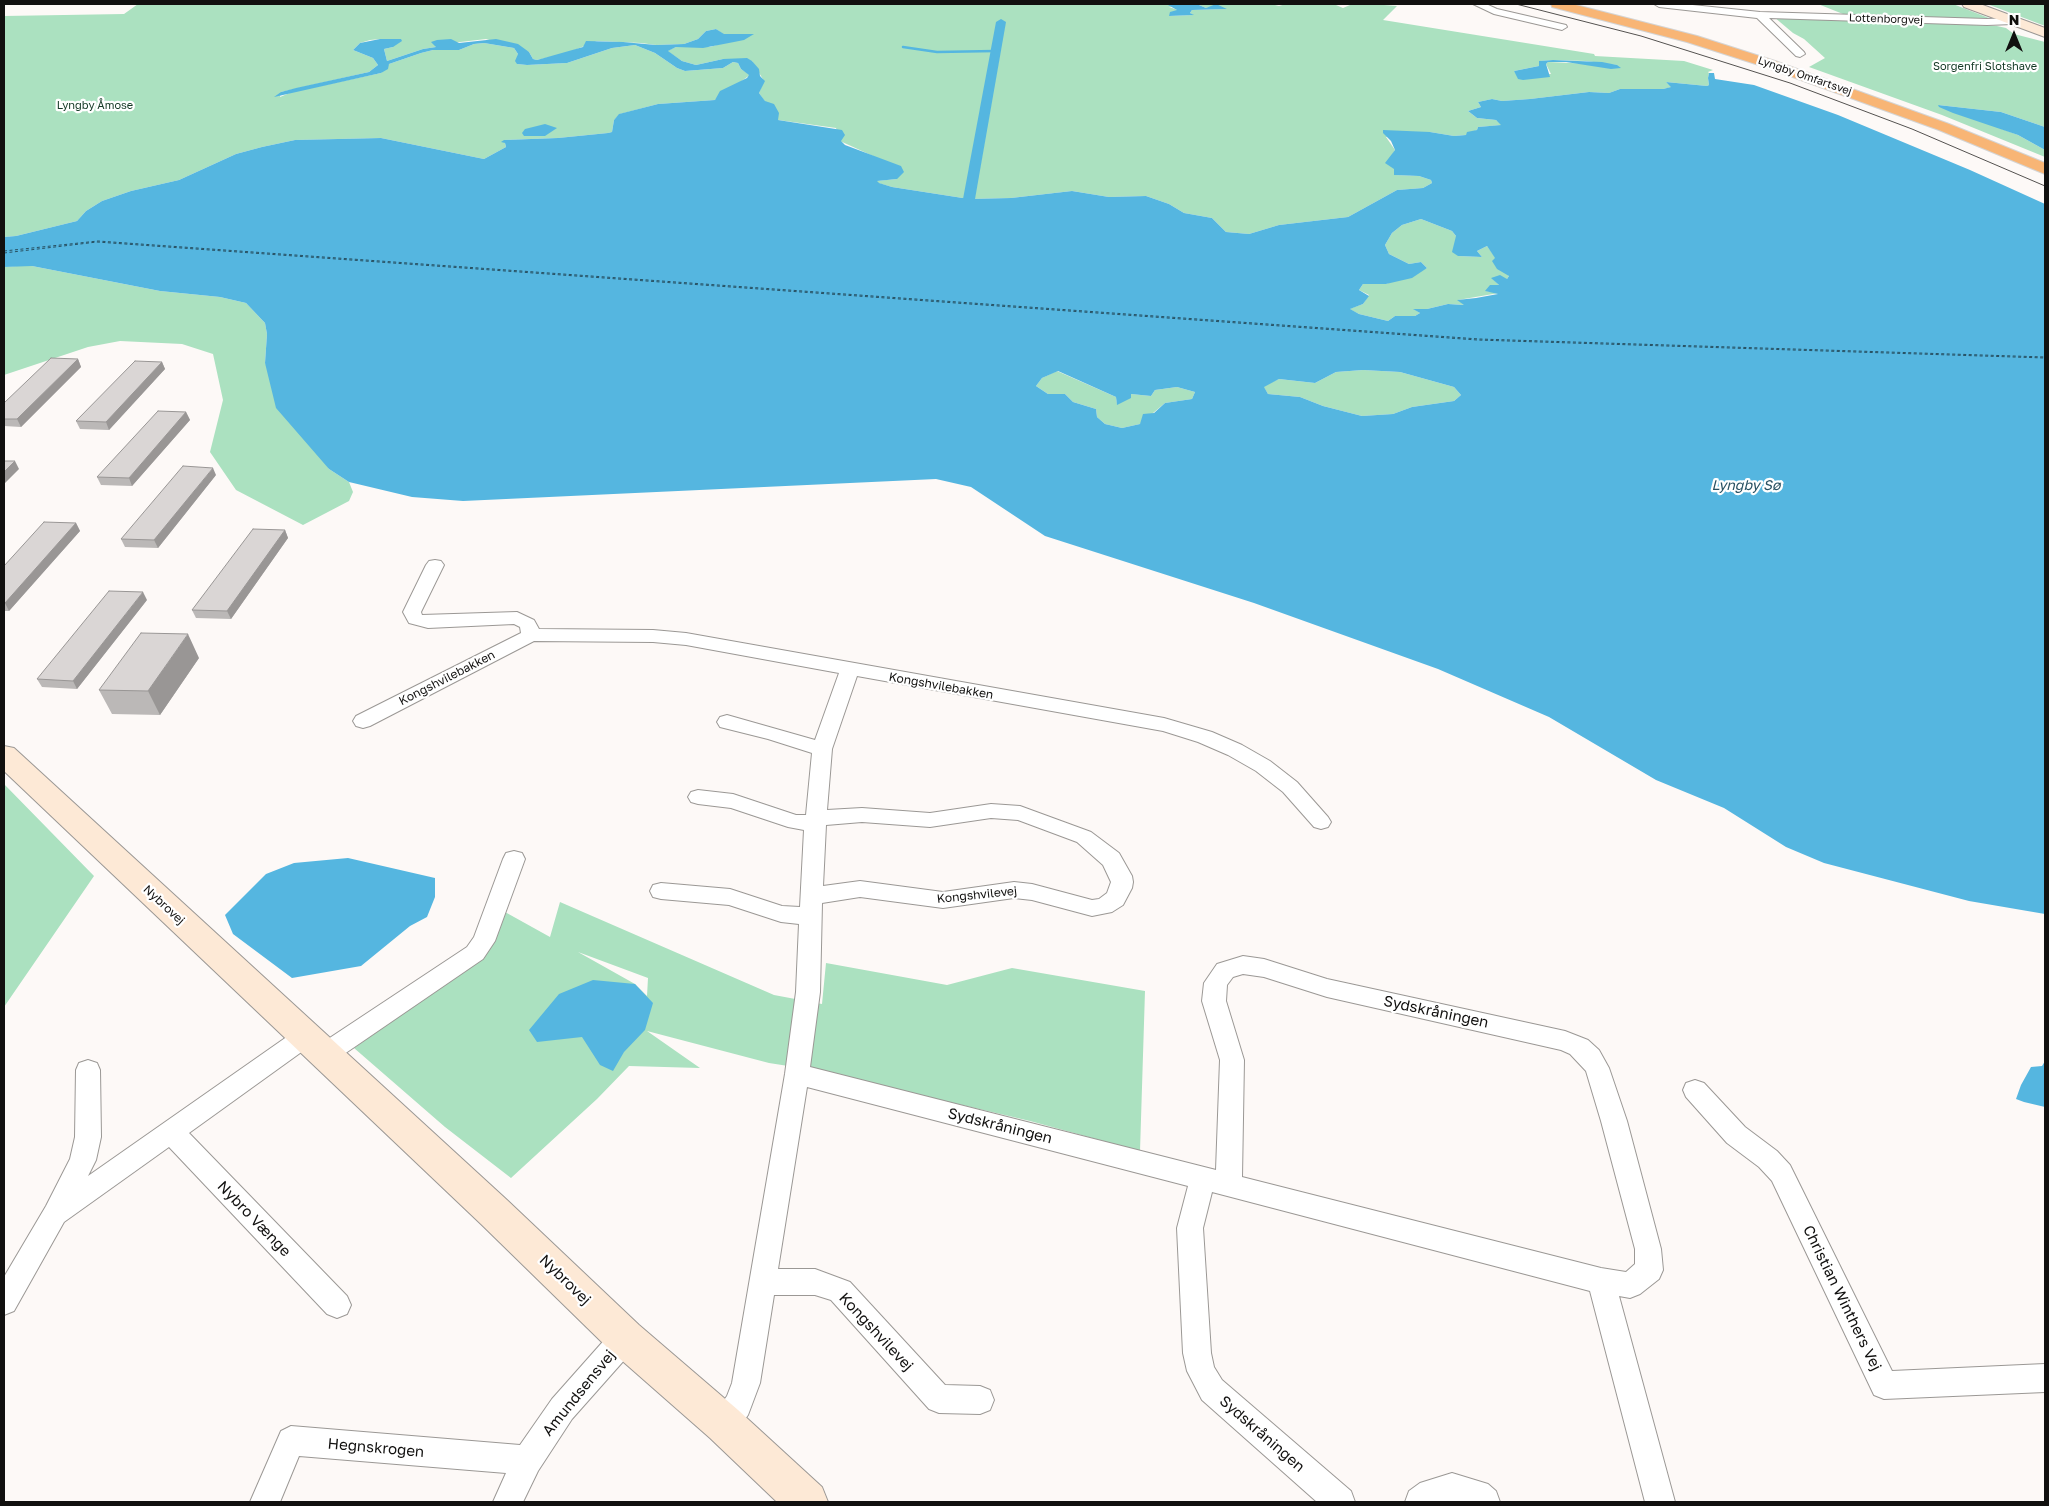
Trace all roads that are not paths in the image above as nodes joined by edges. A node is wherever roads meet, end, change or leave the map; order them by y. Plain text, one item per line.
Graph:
1 (1478, 4) edge
2 (1557, 4) edge
3 (1575, 4) edge
4 (1659, 4) edge
5 (1969, 4) edge
6 (1818, 7) dead end
7 (1760, 15) junction
8 (1837, 17) junction
9 (2012, 21) junction
10 (1562, 27) dead end
11 (2045, 33) edge
12 (1800, 54) dead end
13 (2045, 162) edge
14 (2045, 169) edge
15 (435, 565) dead end
16 (531, 635) junction
17 (850, 668) junction
18 (362, 721) dead end
19 (727, 722) dead end
20 (822, 750) junction
21 (4, 755) edge
22 (698, 797) dead end
23 (815, 820) junction
24 (1320, 822) dead end
25 (514, 859) dead end
26 (661, 891) dead end
27 (811, 906) junction
28 (315, 1045) junction
29 (88, 1070) dead end
30 (797, 1074) junction
31 (1695, 1090) dead end
32 (171, 1132) junction
33 (1216, 1182) junction
34 (55, 1214) junction
35 (1601, 1281) junction
36 (763, 1282) junction
37 (4, 1302) edge
38 (337, 1305) dead end
39 (625, 1338) junction
40 (2045, 1378) edge
41 (980, 1400) dead end
42 (724, 1424) junction
43 (527, 1460) junction
44 (265, 1502) edge
45 (508, 1502) edge
46 (807, 1502) edge
47 (1340, 1502) edge
48 (1420, 1502) edge
49 (1485, 1502) edge
50 (1660, 1502) edge

1 - 10 street
2 - 14 highway, Lyngby Omfartsvej
3 - 13 highway, Lyngby Omfartsvej
4 - 7 street, Lottenborgvej
5 - 9 street
6 - 8 street
7 - 8 street, Lottenborgvej
7 - 12 street
8 - 9 street, Lottenborgvej
9 - 11 street
15 - 16 street
16 - 17 street, Kongshvilebakken
16 - 18 street, Kongshvilebakken
17 - 20 street
17 - 24 street, Kongshvilebakken
19 - 20 street
20 - 23 street
21 - 28 street, Nybrovej
22 - 23 street, Kongshvilevej
23 - 27 street
23 - 27 street, Kongshvilevej
25 - 28 street
26 - 27 street, Kongshvilevej
27 - 30 street
28 - 32 street
28 - 39 street, Nybrovej
29 - 34 street
30 - 33 street, Sydskråningen
30 - 36 street
31 - 40 street, Christian Winthers Vej
32 - 34 street
32 - 38 street, Nybro Vænge
33 - 35 street, Sydskråningen
33 - 35 street, Sydskråningen
33 - 47 street, Sydskråningen
34 - 37 street
35 - 50 street
36 - 41 street, Kongshvilevej
36 - 42 street
39 - 42 street, Nybrovej
39 - 43 street, Amundsensvej
42 - 46 street, Nybrovej
43 - 44 street, Hegnskrogen
43 - 45 street, Amundsensvej
48 - 49 street

